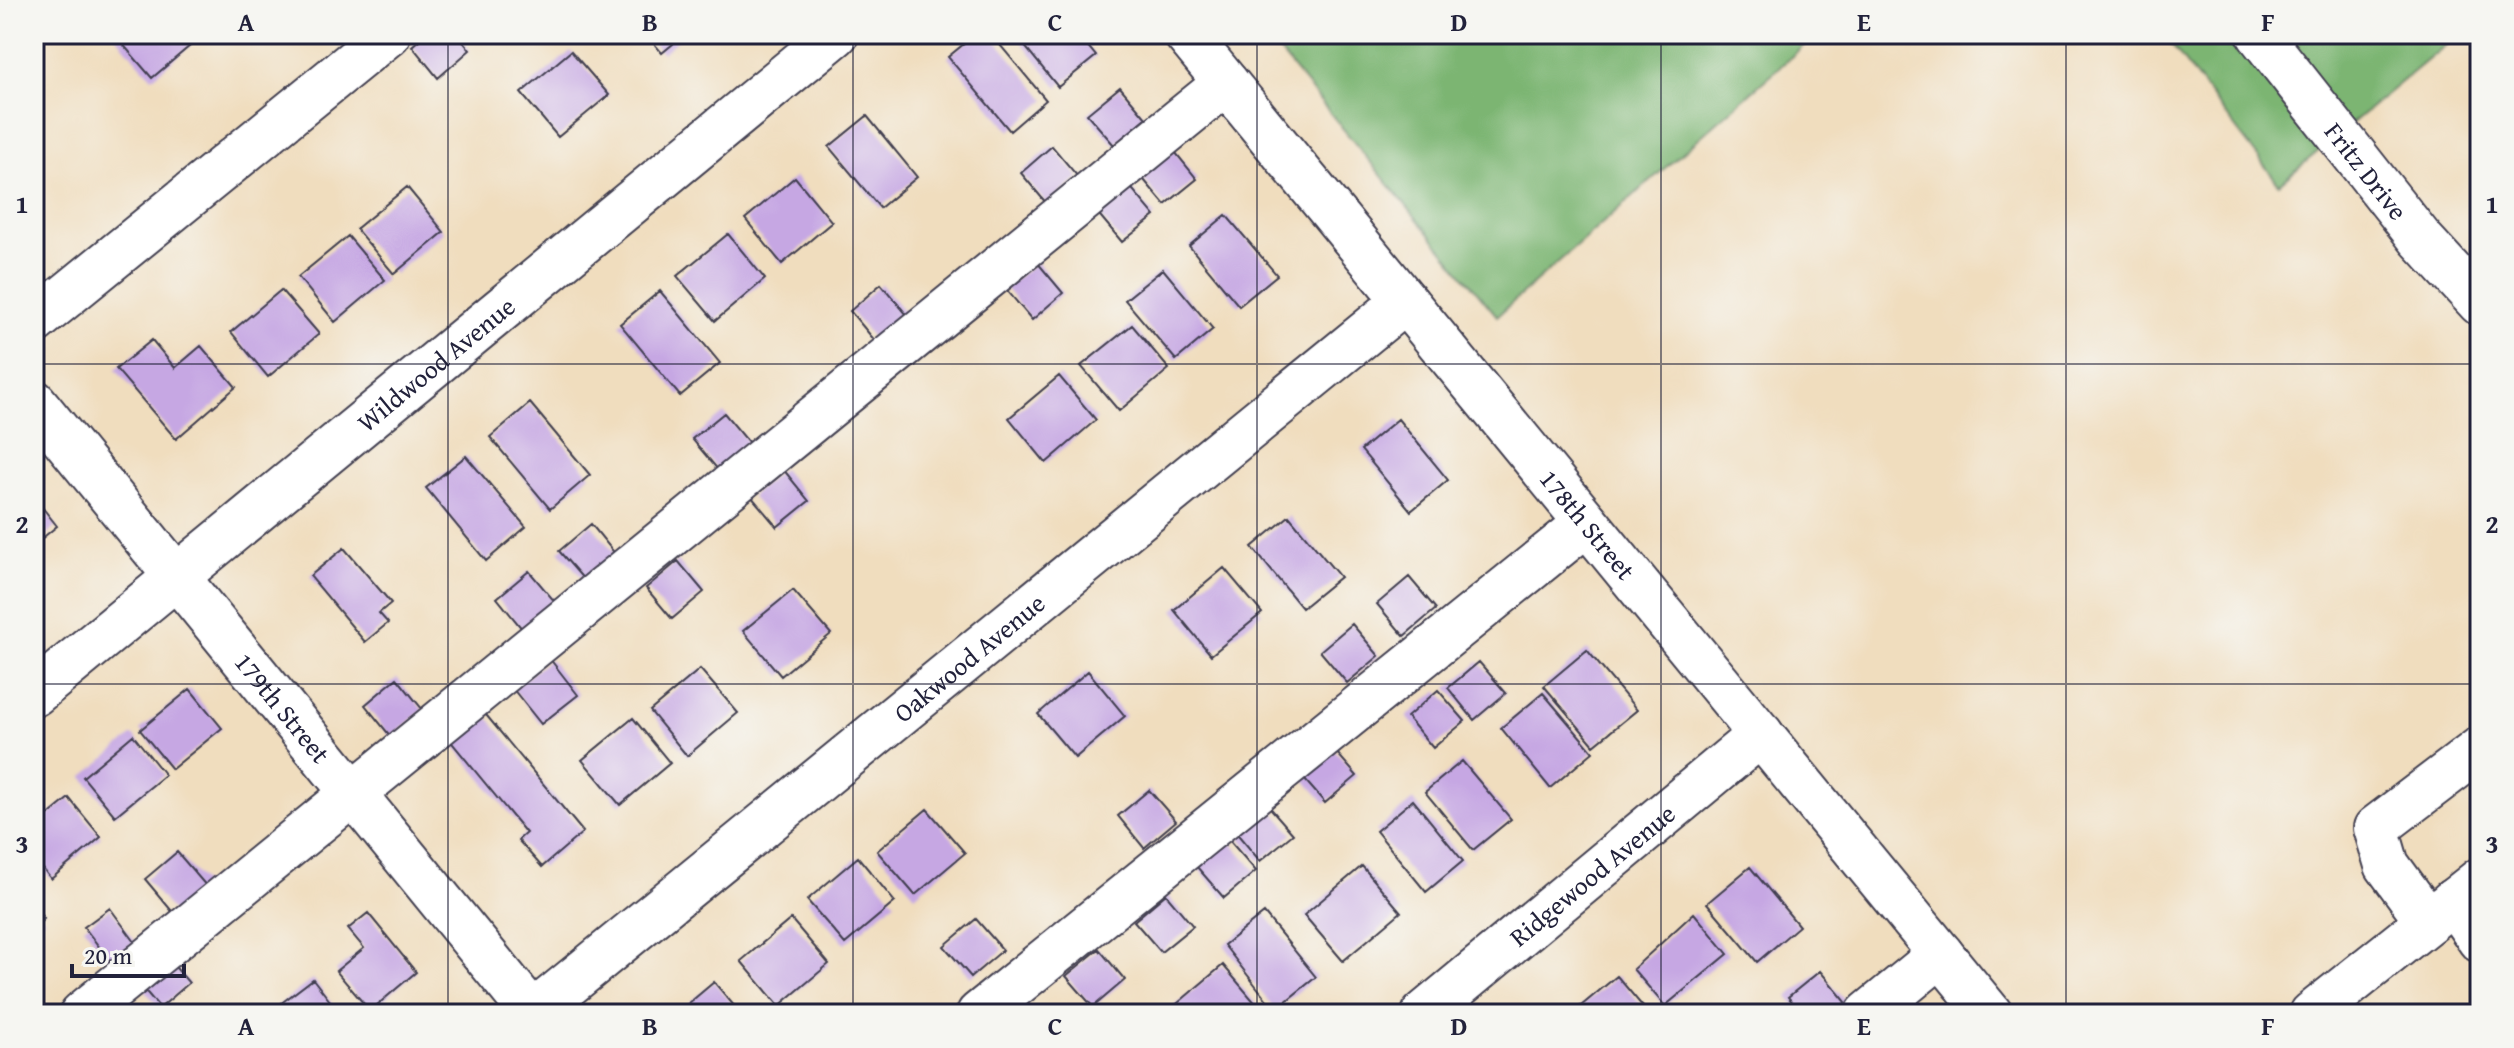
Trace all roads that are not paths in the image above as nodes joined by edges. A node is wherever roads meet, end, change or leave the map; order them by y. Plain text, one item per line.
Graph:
1 (388, 34) edge
2 (836, 34) edge
3 (1186, 34) edge
4 (2259, 34) edge
5 (1226, 83) junction
6 (1405, 301) junction
7 (2480, 303) edge
8 (34, 322) edge
9 (34, 402) edge
10 (1587, 523) junction
11 (177, 577) junction
12 (34, 694) edge
13 (1761, 734) junction
14 (2480, 749) edge
15 (353, 793) junction
16 (2454, 901) edge
17 (2480, 940) edge
18 (1941, 954) junction
19 (82, 1014) edge
20 (532, 1014) edge
21 (979, 1014) edge
22 (1424, 1014) edge
23 (1868, 1014) edge
24 (1990, 1014) edge
25 (2312, 1014) edge

1 - 8 street
2 - 11 street, Wildwood Avenue
3 - 5 street, 178th Street
4 - 7 street, Fritz Drive
5 - 6 street, 178th Street
5 - 15 street
6 - 10 street, 178th Street
6 - 20 street, Oakwood Avenue
9 - 11 street, 179th Street
10 - 13 street, 178th Street
10 - 21 street
11 - 12 street, Wildwood Avenue
11 - 15 street, 179th Street
13 - 18 street, 178th Street
13 - 22 street, Ridgewood Avenue
14 - 16 street
15 - 19 street
15 - 20 street, 179th Street
16 - 17 street
16 - 25 street
18 - 23 street
18 - 24 street, 178th Street

